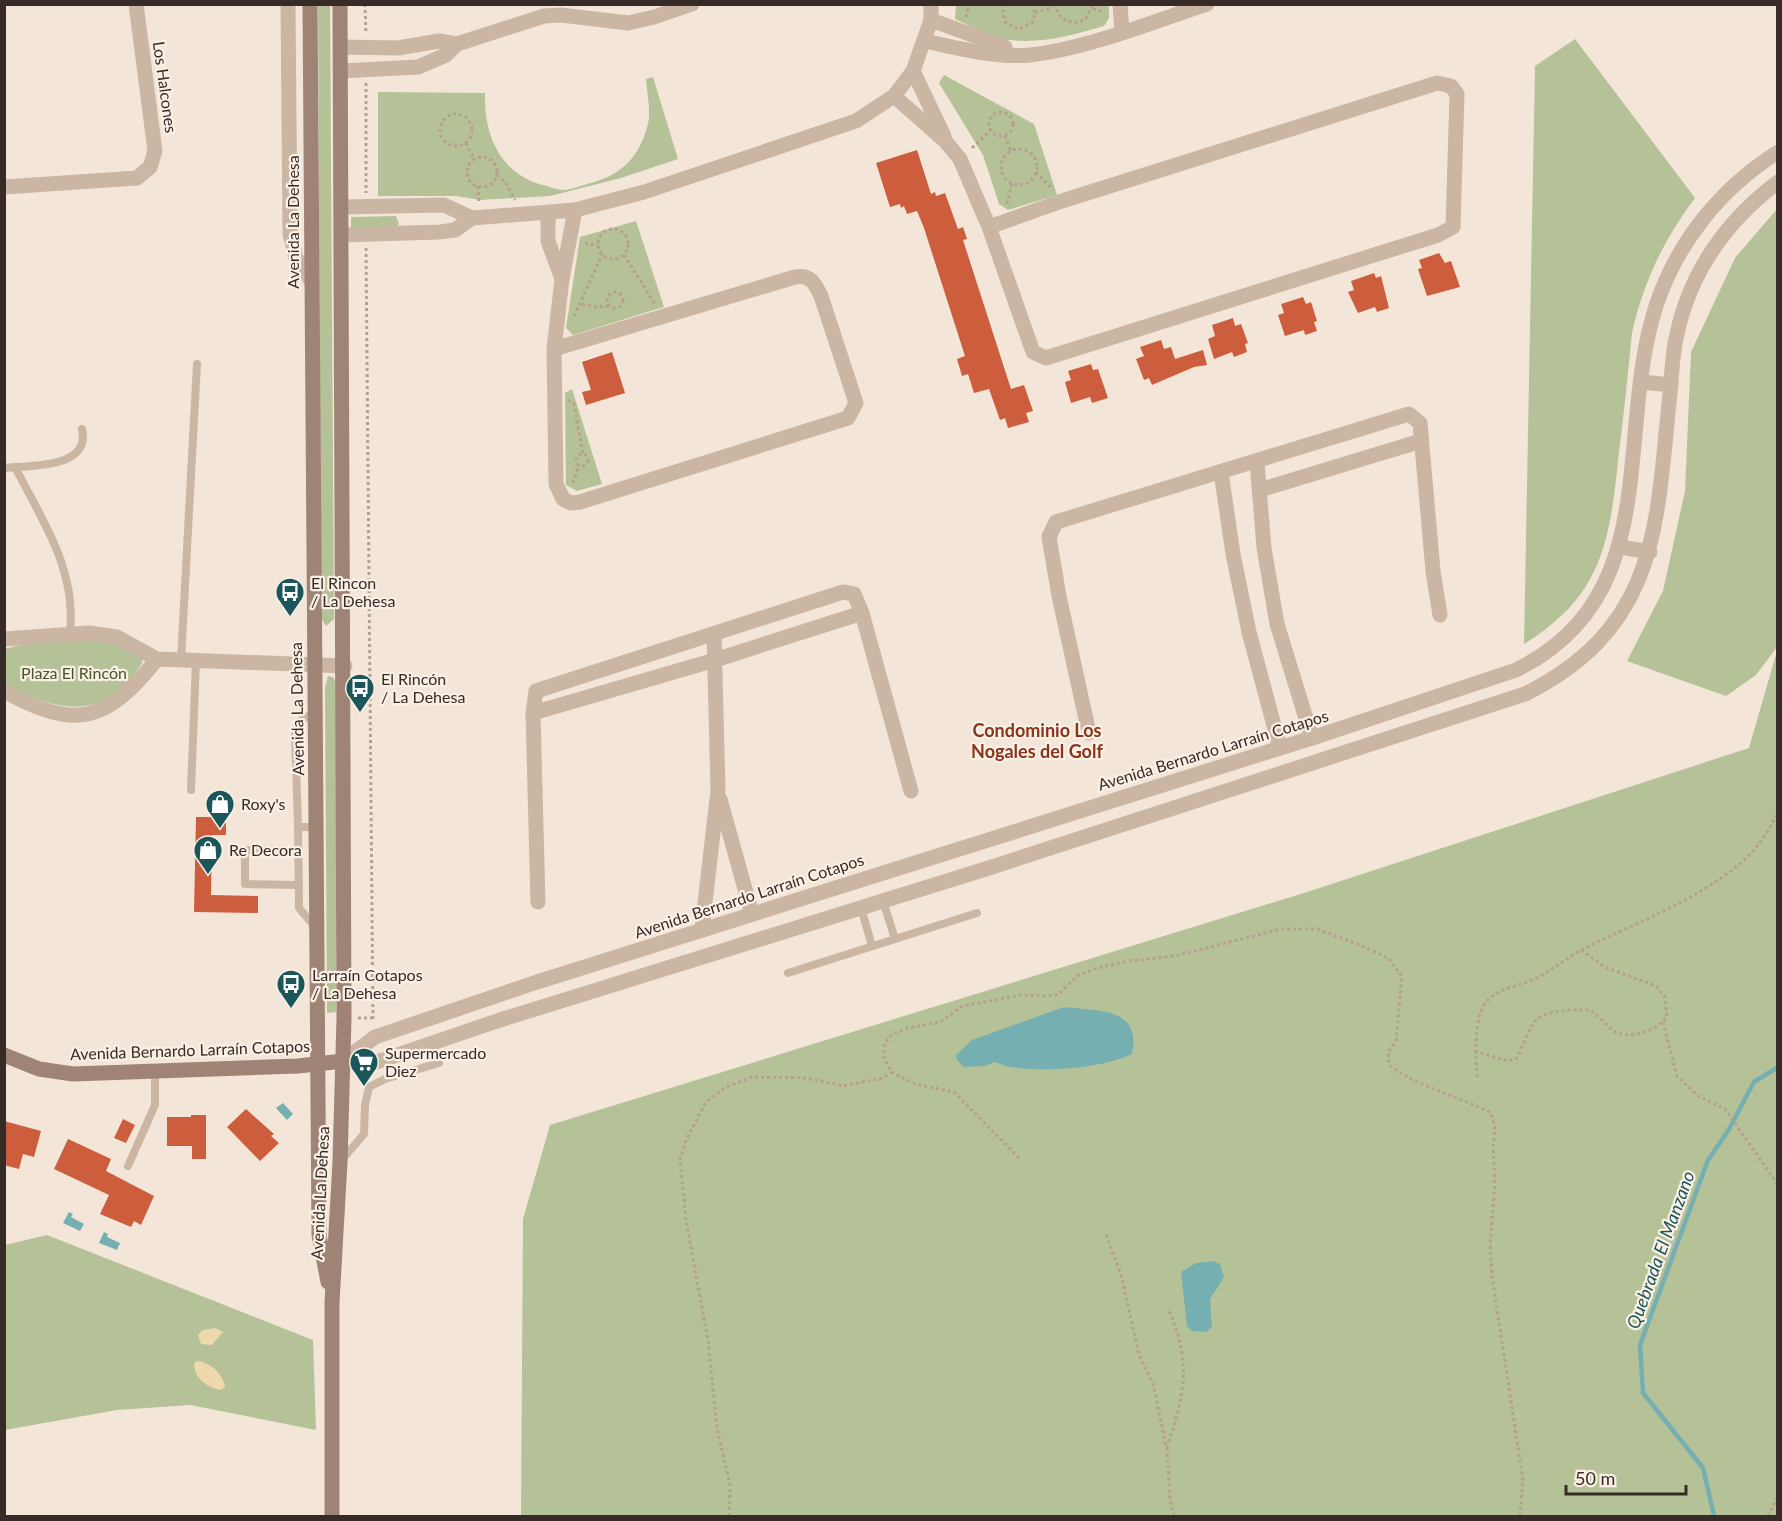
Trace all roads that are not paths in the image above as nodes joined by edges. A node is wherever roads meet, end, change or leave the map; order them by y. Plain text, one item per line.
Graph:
1 (136, 4) edge
2 (288, 4) edge
3 (310, 4) edge
4 (340, 4) edge
5 (692, 4) edge
6 (931, 4) edge
7 (1120, 4) edge
8 (1207, 4) edge
9 (543, 10) edge
10 (931, 20) junction
11 (1122, 31) junction
12 (925, 40) junction
13 (457, 44) junction
14 (341, 46) junction
15 (398, 48) junction
16 (1027, 55) junction
17 (399, 69) junction
18 (341, 71) junction
19 (913, 71) junction
20 (894, 96) junction
21 (946, 142) junction
22 (1778, 152) edge
23 (1778, 182) edge
24 (4, 187) edge
25 (403, 206) junction
26 (342, 207) junction
27 (575, 210) junction
28 (548, 214) junction
29 (472, 218) junction
30 (989, 227) junction
31 (406, 233) junction
32 (342, 235) junction
33 (562, 279) junction
34 (312, 282) junction
35 (554, 349) junction
36 (196, 364) dead end
37 (1642, 382) junction
38 (1671, 385) junction
39 (81, 429) dead end
40 (1421, 441) junction
41 (1257, 462) junction
42 (15, 467) junction
43 (4, 468) edge
44 (1221, 472) junction
45 (1260, 490) junction
46 (1620, 547) junction
47 (1650, 552) junction
48 (862, 613) junction
49 (1440, 615) dead end
50 (70, 632) junction
51 (714, 634) junction
52 (4, 639) edge
53 (157, 659) junction
54 (188, 660) junction
55 (716, 660) junction
56 (314, 665) junction
57 (345, 666) junction
58 (1516, 670) junction
59 (4, 691) edge
60 (1525, 694) junction
61 (315, 711) junction
62 (533, 713) junction
63 (1089, 733) dead end
64 (1312, 738) junction
65 (1280, 748) junction
66 (191, 790) dead end
67 (718, 790) junction
68 (911, 791) dead end
69 (298, 827) junction
70 (316, 827) junction
71 (984, 841) junction
72 (298, 851) junction
73 (992, 867) junction
74 (299, 885) junction
75 (883, 901) junction
76 (538, 902) dead end
77 (861, 908) junction
78 (977, 913) dead end
79 (752, 914) junction
80 (317, 929) junction
81 (702, 929) junction
82 (895, 939) junction
83 (872, 946) junction
84 (592, 965) junction
85 (788, 973) dead end
86 (537, 982) junction
87 (599, 990) junction
88 (543, 1007) junction
89 (432, 1044) junction
90 (4, 1055) edge
91 (343, 1061) junction
92 (317, 1064) junction
93 (155, 1072) junction
94 (340, 1162) junction
95 (128, 1166) dead end
96 (332, 1303) junction
97 (332, 1516) edge

1 - 24 street, Los Halcones
2 - 34 street
3 - 34 street, Avenida La Dehesa
4 - 14 street, Avenida La Dehesa
5 - 9 street
6 - 10 street
7 - 11 street
8 - 11 street
9 - 13 street
10 - 12 street
10 - 16 street
11 - 16 street
12 - 16 street
12 - 19 street
13 - 15 street
13 - 17 street
14 - 15 street
14 - 18 street, Avenida La Dehesa
15 - 17 street
17 - 18 street
18 - 26 street, Avenida La Dehesa
19 - 20 street
19 - 21 street
20 - 21 street
20 - 27 street
21 - 30 street
22 - 37 street, Avenida Bernardo Larraín Cotapos
23 - 38 street, Avenida Bernardo Larraín Cotapos
25 - 26 street
25 - 29 street
25 - 31 street
26 - 32 street, Avenida La Dehesa
27 - 28 street
27 - 33 street
28 - 29 street
28 - 33 street
29 - 31 street
30 - 30 street
31 - 32 street
32 - 57 street, Avenida La Dehesa
33 - 35 street
34 - 56 street, Avenida La Dehesa
35 - 35 street
36 - 54 lane
37 - 38 street
37 - 46 street, Avenida Bernardo Larraín Cotapos
38 - 47 street, Avenida Bernardo Larraín Cotapos
39 - 42 lane
40 - 41 street
40 - 45 street
40 - 49 street
41 - 44 street
41 - 45 street
42 - 43 lane
42 - 50 lane
44 - 63 street
44 - 65 street
45 - 64 street
46 - 47 street
46 - 58 street, Avenida Bernardo Larraín Cotapos
47 - 60 street, Avenida Bernardo Larraín Cotapos
48 - 51 street
48 - 55 street
48 - 68 street
50 - 52 street
50 - 53 street
51 - 55 street
51 - 62 street
53 - 54 street
53 - 59 street
54 - 56 street
54 - 66 lane
55 - 62 street
55 - 67 street
56 - 57 street
56 - 61 street, Avenida La Dehesa
57 - 91 street, Avenida La Dehesa
58 - 60 street
58 - 64 street, Avenida Bernardo Larraín Cotapos
60 - 73 street, Avenida Bernardo Larraín Cotapos
61 - 69 lane
61 - 70 street, Avenida La Dehesa
62 - 76 street
64 - 65 street, Avenida Bernardo Larraín Cotapos
65 - 71 street, Avenida Bernardo Larraín Cotapos
67 - 79 street
67 - 81 street
69 - 70 lane
69 - 72 lane
70 - 80 street, Avenida La Dehesa
71 - 73 street
71 - 79 street, Avenida Bernardo Larraín Cotapos
72 - 74 lane
72 - 74 lane
73 - 75 street, Avenida Bernardo Larraín Cotapos
74 - 80 lane
75 - 77 street, Avenida Bernardo Larraín Cotapos
75 - 82 lane
77 - 83 lane
77 - 87 street, Avenida Bernardo Larraín Cotapos
78 - 82 lane
79 - 81 street, Avenida Bernardo Larraín Cotapos
80 - 92 street, Avenida La Dehesa
81 - 84 street, Avenida Bernardo Larraín Cotapos
82 - 83 lane
83 - 85 lane
84 - 86 street, Avenida Bernardo Larraín Cotapos
84 - 87 street
86 - 88 street
86 - 91 street, Avenida Bernardo Larraín Cotapos
87 - 88 street, Avenida Bernardo Larraín Cotapos
88 - 89 street, Avenida Bernardo Larraín Cotapos
89 - 91 street, Avenida Bernardo Larraín Cotapos
89 - 94 lane
90 - 93 street, Avenida Bernardo Larraín Cotapos
91 - 92 street, Avenida Bernardo Larraín Cotapos
91 - 94 street, Avenida La Dehesa
92 - 93 street, Avenida Bernardo Larraín Cotapos
92 - 96 street, Avenida La Dehesa
93 - 95 lane
94 - 96 street, Avenida La Dehesa
96 - 97 street, Avenida La Dehesa

